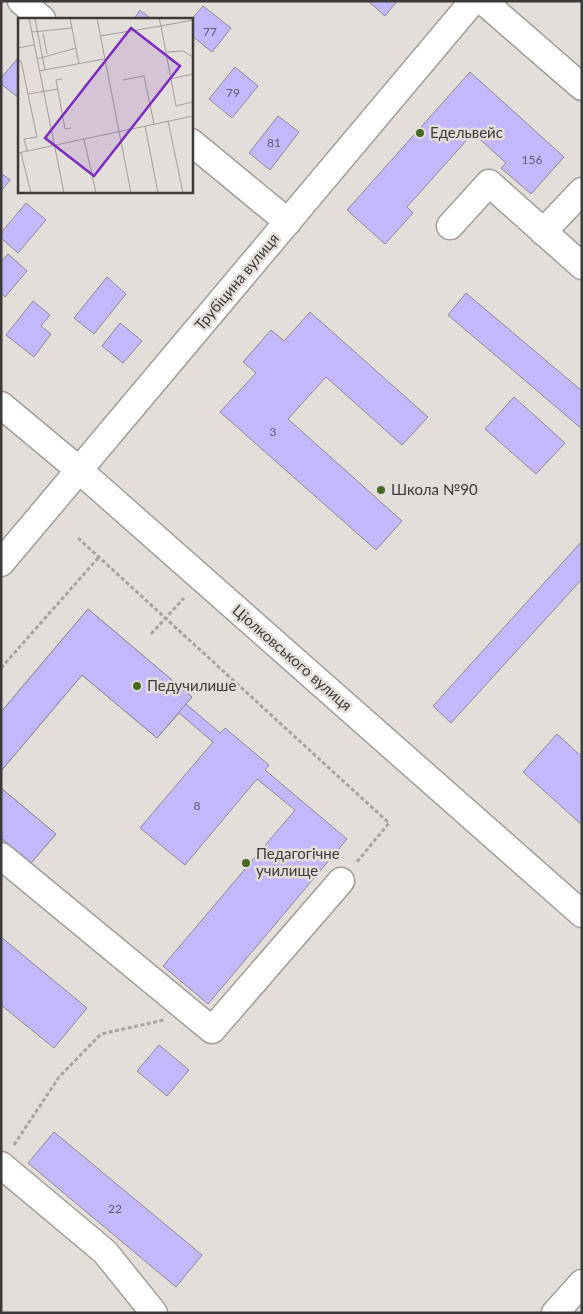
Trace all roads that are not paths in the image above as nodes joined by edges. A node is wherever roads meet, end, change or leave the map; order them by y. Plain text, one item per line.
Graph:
1 (21, 1) edge
2 (473, 1) edge
3 (483, 1) edge
4 (41, 18) edge
5 (582, 88) edge
6 (192, 143) edge
7 (582, 191) edge
8 (288, 222) junction
9 (450, 226) dead end
10 (543, 232) junction
11 (582, 266) edge
12 (1, 405) edge
13 (79, 470) junction
14 (1, 563) edge
15 (1, 856) edge
16 (341, 881) road end
17 (582, 914) edge
18 (6, 1157) edge
19 (582, 1283) edge
20 (154, 1313) edge
21 (554, 1313) edge

1 - 4 street
2 - 8 street, Трубіцина вулиця
3 - 5 street
6 - 8 street
7 - 10 street
8 - 13 street, Трубіцина вулиця
9 - 10 street
10 - 11 street
12 - 13 street, Ціолковського вулиця
13 - 14 street, Трубіцина вулиця
13 - 17 street, Ціолковського вулиця
15 - 16 street
18 - 20 street
19 - 21 street

